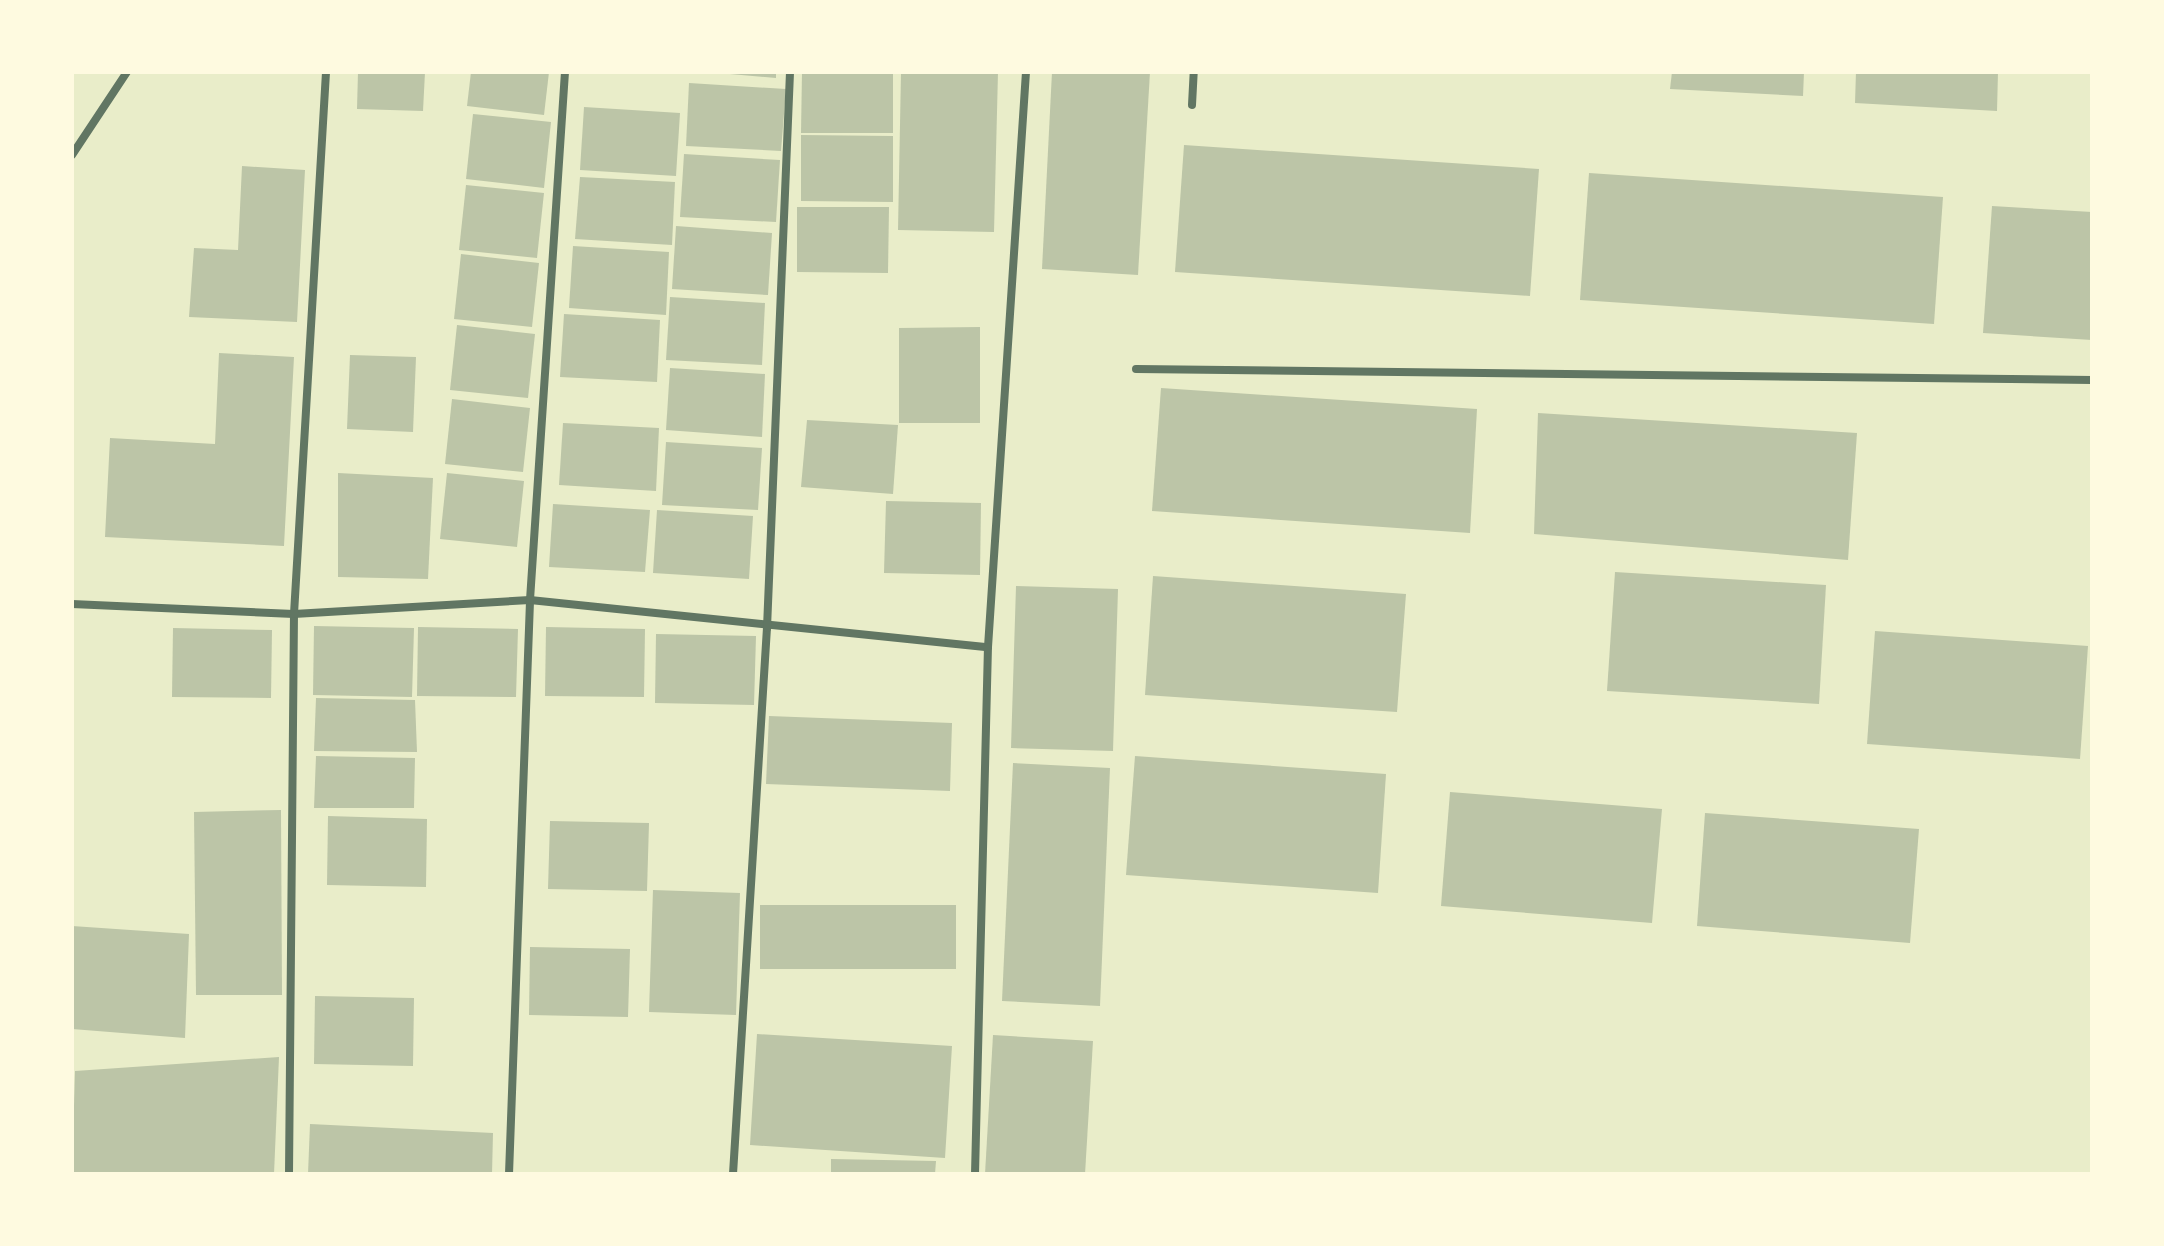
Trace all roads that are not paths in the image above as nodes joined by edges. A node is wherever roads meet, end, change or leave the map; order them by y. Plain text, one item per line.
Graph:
1 (127, 72) edge
2 (326, 72) edge
3 (565, 72) edge
4 (790, 72) edge
5 (1026, 72) edge
6 (1194, 72) edge
7 (1192, 105) dead end
8 (72, 155) edge
9 (1136, 369) dead end
10 (2092, 380) edge
11 (530, 600) junction
12 (72, 604) edge
13 (294, 614) junction
14 (767, 628) junction
15 (988, 647) junction
16 (289, 1174) edge
17 (509, 1174) edge
18 (733, 1174) edge
19 (975, 1174) edge

1 - 8 street
2 - 13 street
3 - 11 street
4 - 14 street
5 - 15 street
6 - 7 street
9 - 10 street
11 - 13 street
11 - 14 street
11 - 17 street
12 - 13 street
13 - 16 street
14 - 15 street
14 - 18 street
15 - 19 street

